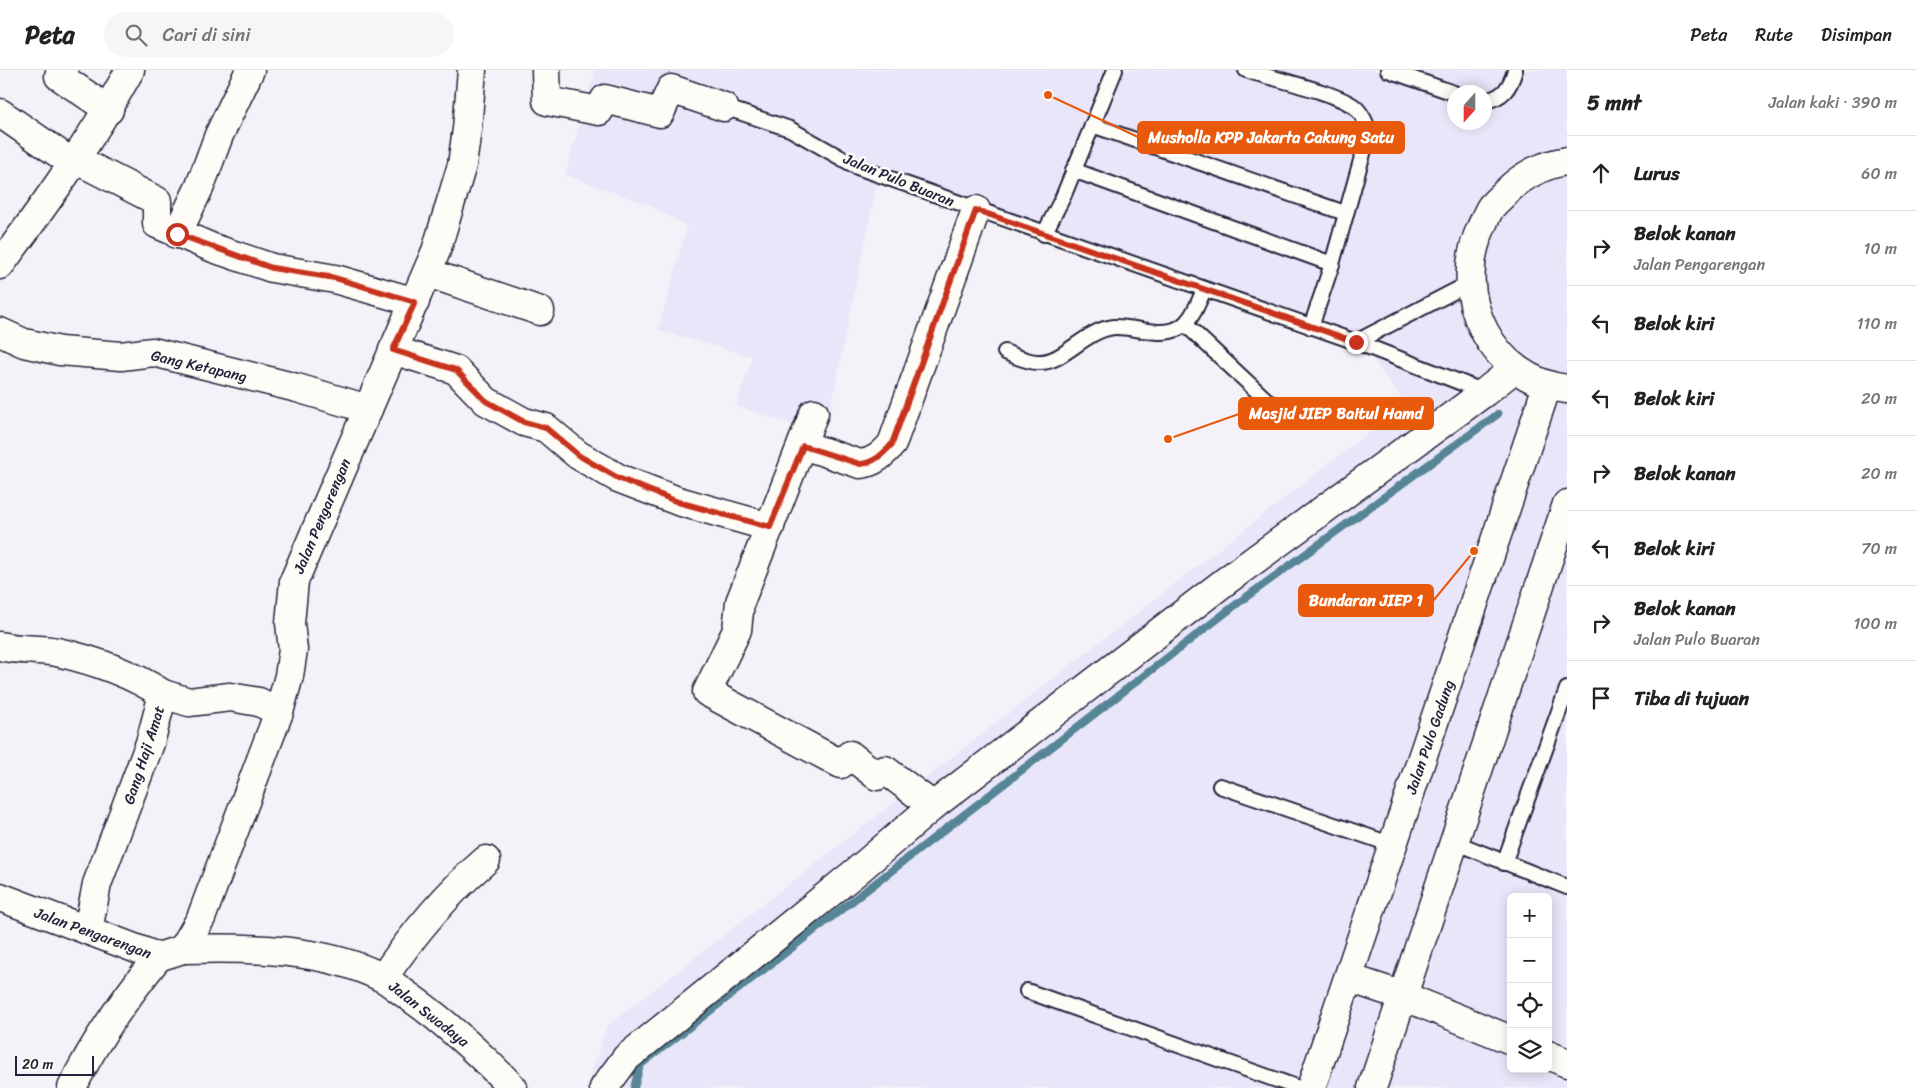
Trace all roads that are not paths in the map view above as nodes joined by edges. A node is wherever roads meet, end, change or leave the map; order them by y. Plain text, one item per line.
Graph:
1 (64, 70) edge
2 (130, 70) edge
3 (472, 70) edge
4 (546, 70) edge
5 (1115, 70) edge
6 (1246, 70) edge
7 (1388, 70) edge
8 (1516, 70) edge
9 (241, 73) edge
10 (1447, 91) edge
11 (1492, 100) edge
12 (724, 107) joint
13 (109, 110) junction
14 (0, 113) edge
15 (1092, 125) junction
16 (1567, 161) edge
17 (74, 164) junction
18 (1073, 170) junction
19 (976, 210) junction
20 (1345, 213) junction
21 (177, 234) junction
22 (1044, 234) junction
23 (1332, 264) junction
24 (0, 265) edge
25 (428, 273) junction
26 (1470, 282) junction
27 (1204, 290) junction
28 (415, 302) junction
29 (540, 311) dead end
30 (1185, 324) junction
31 (1311, 327) junction
32 (0, 332) edge
33 (1356, 342) junction
34 (393, 350) junction
35 (1005, 352) dead end
36 (1514, 368) junction
37 (1557, 387) edge
38 (1485, 392) junction
39 (1275, 408) dead end
40 (368, 409) junction
41 (814, 413) dead end
42 (803, 446) junction
43 (1567, 504) edge
44 (770, 527) junction
45 (0, 646) edge
46 (1567, 689) edge
47 (164, 694) junction
48 (279, 712) junction
49 (1220, 786) dead end
50 (933, 806) junction
51 (1454, 842) junction
52 (1394, 845) junction
53 (486, 860) dead end
54 (1504, 863) junction
55 (1567, 887) edge
56 (0, 897) edge
57 (88, 930) junction
58 (170, 953) junction
59 (383, 978) junction
60 (1349, 978) junction
61 (1027, 991) dead end
62 (1403, 996) junction
63 (1507, 1038) edge
64 (1552, 1057) edge
65 (1567, 1063) edge
66 (72, 1088) edge
67 (513, 1088) edge
68 (604, 1088) edge
69 (1299, 1088) edge
70 (1311, 1088) edge
71 (1372, 1088) edge

1 - 13 street
2 - 13 street
3 - 25 street, Jalan Pengarengan
4 - 12 street, Jalan Pulo Buaran
5 - 15 lane
6 - 20 lane
7 - 10 lane
8 - 11 lane
9 - 21 street
12 - 19 lane, Jalan Pulo Buaran
13 - 17 street
14 - 17 street
15 - 18 lane
15 - 20 lane
16 - 26 street
17 - 21 street
17 - 24 street
18 - 22 lane
18 - 23 lane
19 - 22 lane, Jalan Pulo Buaran
19 - 42 street
20 - 23 lane
21 - 28 street
22 - 27 lane, Jalan Pulo Buaran
23 - 31 lane
25 - 28 street, Jalan Pengarengan
25 - 29 street
26 - 33 lane
26 - 36 street
27 - 30 lane
27 - 31 lane, Jalan Pulo Buaran
28 - 34 street, Jalan Pengarengan
30 - 35 lane
30 - 39 lane
31 - 33 lane, Jalan Pulo Buaran
32 - 40 street, Gang Ketapang
33 - 38 lane, Jalan Pulo Buaran
34 - 40 street, Jalan Pengarengan
34 - 44 street
36 - 37 street
36 - 38 street
37 - 52 street, Jalan Pulo Gadung
38 - 50 street
40 - 48 street, Jalan Pengarengan
41 - 42 street
42 - 44 street
43 - 51 street
44 - 50 street
45 - 47 street
46 - 54 lane
47 - 48 street, Gang Haji Amat
47 - 57 street, Gang Haji Amat
48 - 58 street, Jalan Pengarengan
49 - 52 lane
50 - 68 street
51 - 54 lane
51 - 62 street
52 - 60 street, Jalan Pulo Gadung
53 - 59 street
54 - 55 lane
56 - 57 street, Jalan Pengarengan
57 - 58 street, Jalan Pengarengan
58 - 59 street, Jalan Swadaya
58 - 66 street
59 - 67 street, Jalan Swadaya
60 - 62 street
60 - 70 street, Jalan Pulo Gadung
61 - 69 lane
62 - 63 street
62 - 71 street
64 - 65 street

